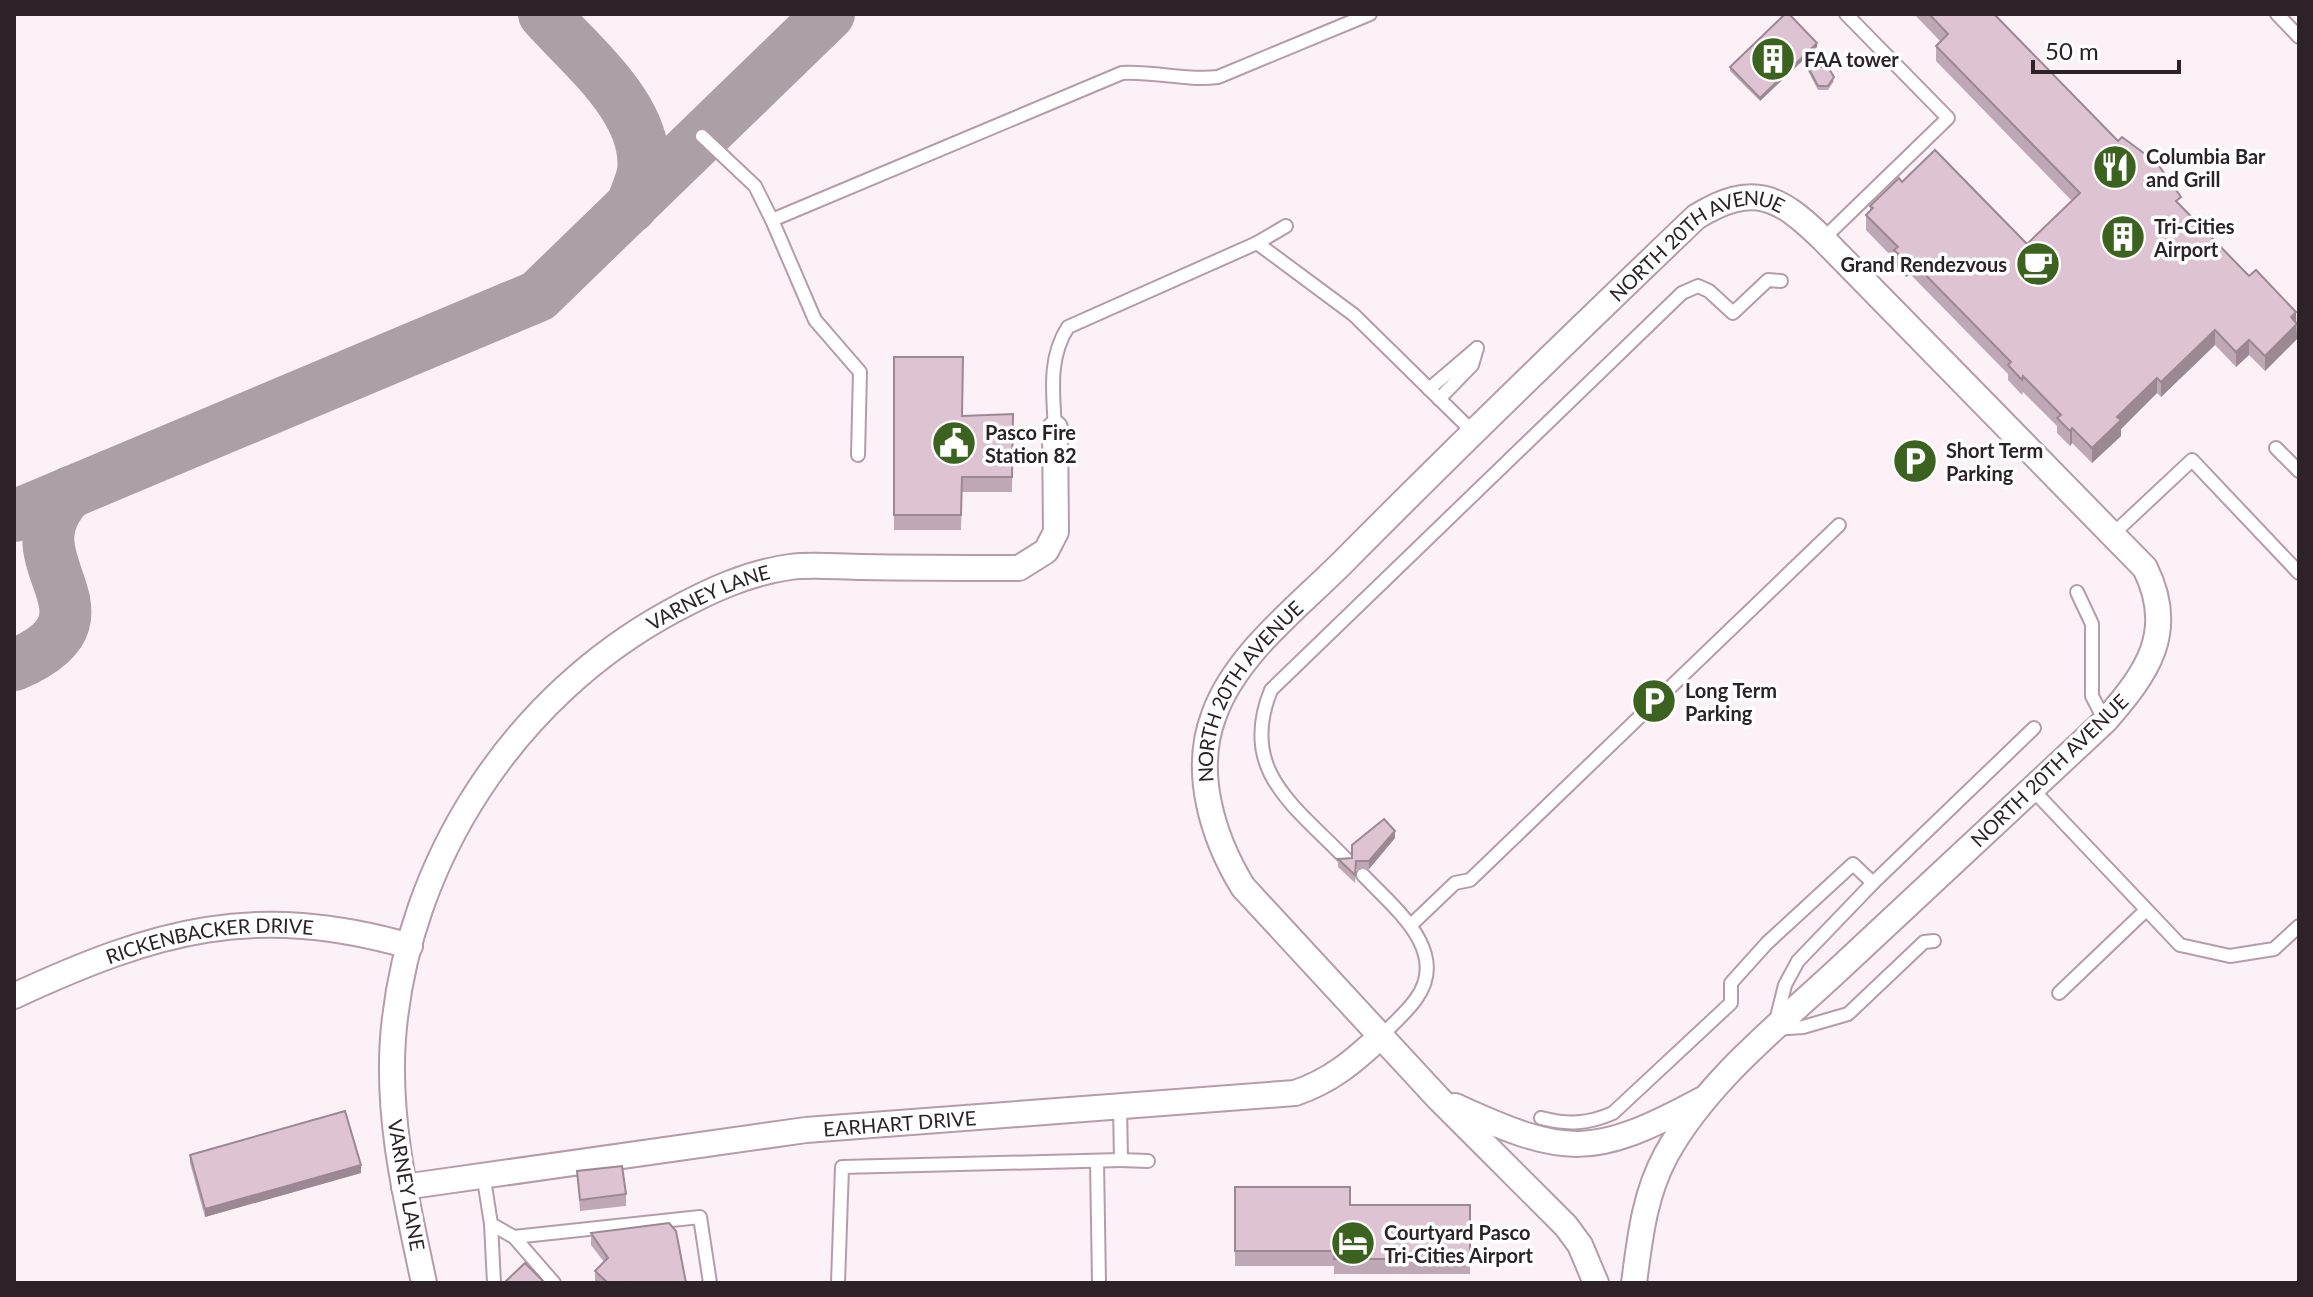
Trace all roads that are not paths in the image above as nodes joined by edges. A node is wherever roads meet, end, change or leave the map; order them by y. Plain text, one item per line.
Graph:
1 (1370, 14) edge
2 (1846, 14) edge
3 (2277, 14) edge
4 (2299, 37) edge
5 (702, 136) dead end
6 (772, 220) junction
7 (1286, 226) dead end
8 (1823, 239) junction
9 (1257, 243) junction
10 (1781, 281) dead end
11 (1429, 389) junction
12 (1439, 399) junction
13 (1055, 428) joint
14 (1472, 431) junction
15 (2276, 448) dead end
16 (858, 455) dead end
17 (2299, 471) edge
18 (1839, 525) dead end
19 (2113, 534) junction
20 (2299, 573) edge
21 (2077, 592) dead end
22 (2105, 721) junction
23 (2034, 728) dead end
24 (2032, 789) junction
25 (1346, 859) edge
26 (1363, 875) dead end
27 (1873, 883) junction
28 (2145, 911) junction
29 (1411, 925) junction
30 (2299, 926) edge
31 (1934, 941) dead end
32 (410, 946) junction
33 (2059, 993) dead end
34 (14, 996) edge
35 (1774, 1029) junction
36 (1381, 1036) junction
37 (1707, 1097) junction
38 (1438, 1098) junction
39 (1120, 1105) junction
40 (1541, 1118) dead end
41 (1121, 1160) junction
42 (1097, 1161) junction
43 (1148, 1161) dead end
44 (483, 1173) junction
45 (404, 1187) junction
46 (491, 1224) junction
47 (514, 1237) junction
48 (424, 1283) edge
49 (494, 1283) edge
50 (554, 1283) edge
51 (710, 1283) edge
52 (838, 1283) edge
53 (1099, 1283) edge
54 (1596, 1283) edge
55 (1634, 1283) edge

1 - 6 lane
2 - 8 lane
3 - 4 lane
5 - 6 lane
6 - 16 lane
7 - 9 lane, VARNEY LANE
8 - 14 street, NORTH 20TH AVENUE
8 - 19 street, NORTH 20TH AVENUE
9 - 11 lane
9 - 13 lane, VARNEY LANE
10 - 25 lane
11 - 12 lane
11 - 12 lane
12 - 14 lane
13 - 32 street, VARNEY LANE
14 - 36 street, NORTH 20TH AVENUE
15 - 17 lane
18 - 29 lane
19 - 20 lane
19 - 22 street, NORTH 20TH AVENUE
21 - 22 lane
22 - 24 street, NORTH 20TH AVENUE
23 - 27 lane
24 - 28 lane
24 - 35 street, NORTH 20TH AVENUE
26 - 29 lane
27 - 35 lane
27 - 40 lane
28 - 30 lane
28 - 33 lane
29 - 36 lane
31 - 35 lane
32 - 34 street, RICKENBACKER DRIVE
32 - 45 street, VARNEY LANE
35 - 37 street, NORTH 20TH AVENUE
36 - 38 street, NORTH 20TH AVENUE
36 - 39 street, EARHART DRIVE
37 - 38 street
37 - 55 street, NORTH 20TH AVENUE
38 - 54 street, NORTH 20TH AVENUE
39 - 41 lane
39 - 44 street, EARHART DRIVE
41 - 42 lane
41 - 43 lane
42 - 52 lane
42 - 53 lane
44 - 45 street, EARHART DRIVE
44 - 46 lane
45 - 48 street, VARNEY LANE
46 - 47 lane
46 - 49 lane
47 - 50 lane
47 - 51 lane

